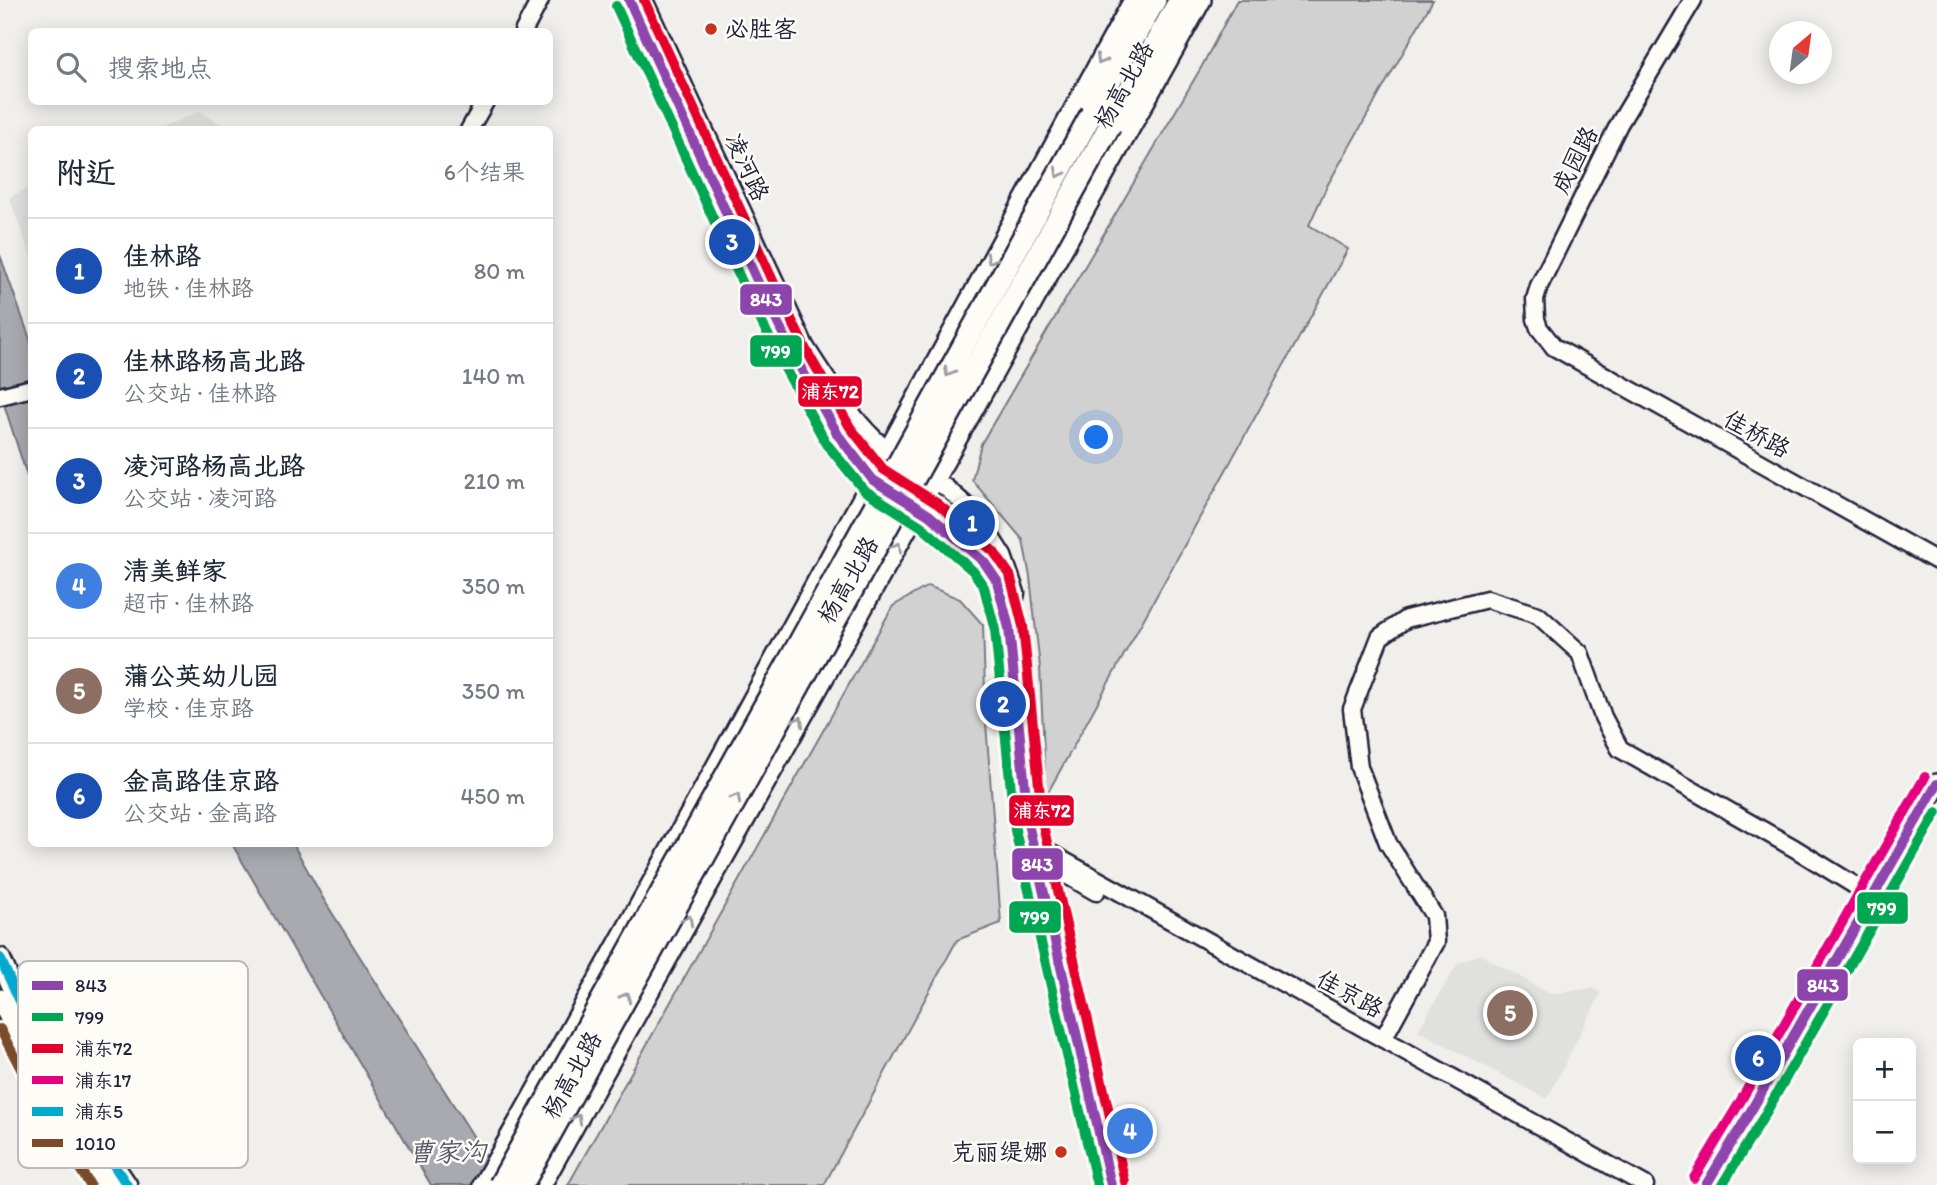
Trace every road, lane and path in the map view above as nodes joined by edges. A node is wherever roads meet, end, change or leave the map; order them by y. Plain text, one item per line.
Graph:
1 (540, 0) edge
2 (629, 0) edge
3 (644, 0) edge
4 (1134, 0) edge
5 (1155, 0) edge
6 (1180, 0) edge
7 (1201, 0) edge
8 (1693, 0) edge
9 (525, 28) edge
10 (483, 105) edge
11 (471, 126) edge
12 (1554, 346) joint
13 (28, 389) edge
14 (0, 396) edge
15 (888, 452) junction
16 (873, 480) junction
17 (933, 480) junction
18 (919, 509) junction
19 (1937, 561) edge
20 (1009, 628) junction
21 (1937, 784) edge
22 (1033, 849) junction
23 (1872, 896) junction
24 (0, 958) edge
25 (18, 996) edge
26 (0, 999) edge
27 (18, 1034) edge
28 (1383, 1039) junction
29 (96, 1168) edge
30 (115, 1168) edge
31 (542, 1182) edge
32 (107, 1185) edge
33 (127, 1185) edge
34 (483, 1185) edge
35 (500, 1185) edge
36 (522, 1185) edge
37 (1111, 1185) edge
38 (1625, 1185) edge
39 (1645, 1185) edge
40 (1706, 1185) edge

1 - 9 street
2 - 16 street, 凌河路
3 - 15 street, 凌河路
4 -> 15 main road, 杨高北路
5 -> 35 highway, 杨高北路, bridge
36 -> 6 highway, 杨高北路, bridge
7 - 17 main road, 杨高北路
8 - 12 street, 成园路
10 - 11 street
12 - 19 street, 佳桥路
13 - 14 street
15 - 16 main road, 杨高北路
15 - 17 street, 凌河路
16 - 18 street, 凌河路
16 - 34 main road, 杨高北路
17 - 18 main road, 杨高北路
17 - 20 street, 凌河路
18 - 20 street, 凌河路
31 -> 18 main road, 杨高北路
20 - 22 street
21 - 23 main road
22 - 28 street, 佳京路
22 - 37 street
22 - 38 street, 佳京路
23 - 28 street
23 - 40 main road
24 - 25 main road
26 - 27 main road
28 - 39 street, 佳京路
29 - 32 main road
30 - 33 main road

